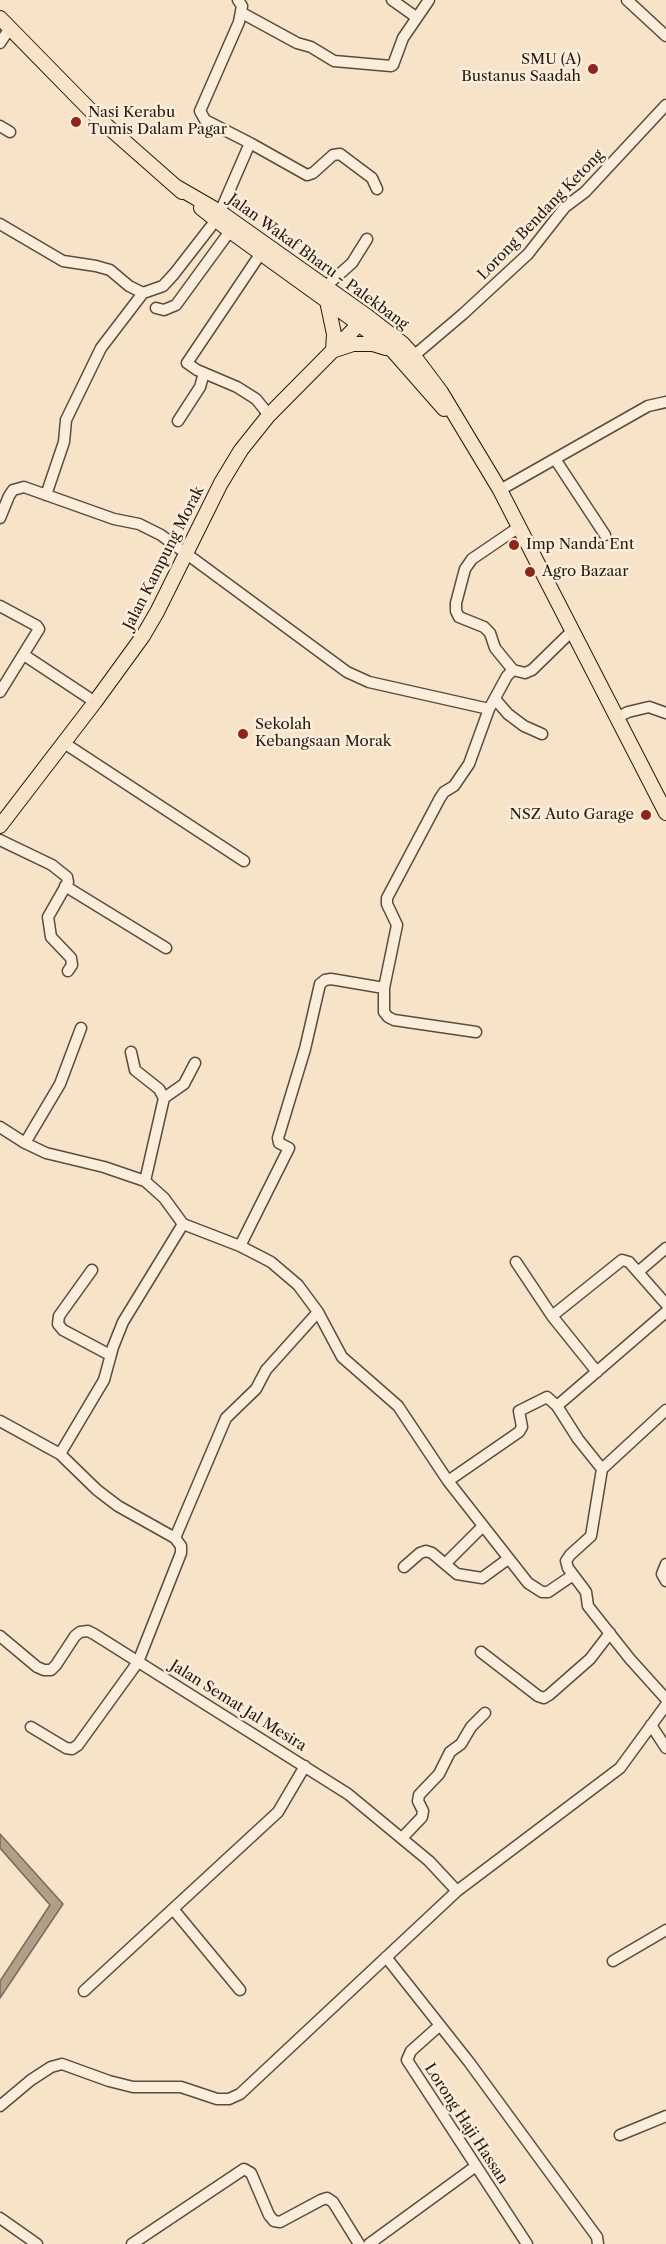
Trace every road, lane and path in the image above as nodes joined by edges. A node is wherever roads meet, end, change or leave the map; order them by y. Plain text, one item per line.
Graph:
1 (238, 0) edge
2 (392, 0) edge
3 (429, 0) edge
4 (627, 0) edge
5 (242, 13) junction
6 (416, 17) junction
7 (0, 18) edge
8 (10, 28) junction
9 (666, 36) edge
10 (0, 43) edge
11 (666, 105) edge
12 (250, 143) junction
13 (377, 189) dead end
14 (218, 216) junction
15 (0, 224) edge
16 (230, 231) junction
17 (367, 239) dead end
18 (261, 253) junction
19 (143, 293) junction
20 (327, 294) junction
21 (156, 308) dead end
22 (363, 320) junction
23 (333, 351) junction
24 (393, 351) junction
25 (410, 360) junction
26 (204, 373) junction
27 (666, 402) edge
28 (269, 415) junction
29 (178, 421) dead end
30 (555, 459) junction
31 (500, 490) junction
32 (46, 495) junction
33 (0, 518) edge
34 (519, 527) junction
35 (605, 535) dead end
36 (186, 554) junction
37 (0, 606) edge
38 (573, 630) junction
39 (24, 655) junction
40 (513, 670) junction
41 (0, 692) edge
42 (95, 702) junction
43 (492, 704) junction
44 (666, 713) edge
45 (618, 717) junction
46 (542, 734) dead end
47 (64, 743) junction
48 (666, 813) edge
49 (0, 825) edge
50 (0, 840) edge
51 (244, 861) dead end
52 (65, 886) junction
53 (166, 948) dead end
54 (68, 971) dead end
55 (384, 988) junction
56 (81, 1028) dead end
57 (476, 1032) dead end
58 (131, 1052) dead end
59 (195, 1063) dead end
60 (164, 1098) junction
61 (0, 1127) edge
62 (25, 1143) junction
63 (145, 1181) junction
64 (183, 1224) junction
65 (240, 1246) junction
66 (666, 1248) edge
67 (516, 1262) dead end
68 (92, 1270) dead end
69 (638, 1272) junction
70 (666, 1304) edge
71 (318, 1312) junction
72 (666, 1312) edge
73 (552, 1316) junction
74 (110, 1355) junction
75 (597, 1372) junction
76 (557, 1406) junction
77 (666, 1410) edge
78 (0, 1421) edge
79 (60, 1454) junction
80 (602, 1469) junction
81 (448, 1481) junction
82 (483, 1526) junction
83 (175, 1538) junction
84 (508, 1559) junction
85 (445, 1564) junction
86 (666, 1564) edge
87 (404, 1567) dead end
88 (573, 1575) junction
89 (666, 1581) edge
90 (610, 1634) junction
91 (2, 1640) edge
92 (481, 1652) dead end
93 (138, 1662) junction
94 (666, 1698) edge
95 (666, 1705) edge
96 (485, 1713) dead end
97 (651, 1725) junction
98 (31, 1727) dead end
99 (666, 1748) edge
100 (305, 1767) junction
101 (402, 1838) junction
102 (457, 1891) junction
103 (173, 1909) junction
104 (666, 1930) edge
105 (386, 1957) junction
106 (613, 1961) dead end
107 (240, 1990) dead end
108 (84, 1991) dead end
109 (439, 2026) junction
110 (0, 2106) edge
111 (666, 2116) edge
112 (620, 2135) dead end
113 (476, 2166) junction
114 (0, 2218) edge
115 (38, 2244) edge
116 (132, 2244) edge
117 (359, 2244) edge
118 (369, 2244) edge
119 (527, 2244) edge
120 (598, 2244) edge

1 - 5 street
2 - 6 street
3 - 6 street
4 - 9 street
5 - 6 street
5 - 12 street
7 - 8 main road, Jalan Wakaf Bharu - Palekbang
8 - 10 street
8 - 14 main road, Jalan Wakaf Bharu - Palekbang
11 - 25 street, Lorong Bendang Ketong
12 - 13 street
12 - 14 street
14 - 16 main road, Jalan Wakaf Bharu - Palekbang
14 - 19 street
14 - 20 main road, Jalan Wakaf Bharu - Palekbang
15 - 19 street
16 - 18 main road, Jalan Wakaf Bharu - Palekbang
16 - 21 street
17 - 20 street
18 - 20 main road, Jalan Wakaf Bharu - Palekbang
18 - 26 street
19 - 32 street
20 - 22 main road, Jalan Wakaf Bharu - Palekbang
20 - 23 main road
22 - 23 main road, Jalan Kampung Morak
22 - 24 main road, Jalan Wakaf Bharu - Palekbang
22 - 25 main road, Jalan Wakaf Bharu - Palekbang
23 - 24 main road
23 - 28 main road, Jalan Kampung Morak
24 - 25 main road, Jalan Wakaf Bharu - Palekbang
25 - 31 main road, Jalan Wakaf Bharu - Palekbang
26 - 28 street
26 - 29 street
27 - 30 street
28 - 36 main road, Jalan Kampung Morak
30 - 31 street
30 - 35 street
31 - 34 main road, Jalan Wakaf Bharu - Palekbang
32 - 33 street
32 - 36 street
34 - 38 main road, Jalan Wakaf Bharu - Palekbang
34 - 40 street
36 - 42 main road, Jalan Kampung Morak
36 - 43 street
37 - 39 street
38 - 40 street
38 - 45 main road, Jalan Wakaf Bharu - Palekbang
39 - 41 street
39 - 42 street
40 - 43 street
42 - 47 main road, Jalan Kampung Morak
43 - 46 street
43 - 55 street
44 - 45 street
45 - 48 main road, Jalan Wakaf Bharu - Palekbang
47 - 49 main road, Jalan Kampung Morak
47 - 51 street
50 - 52 street
52 - 53 street
52 - 54 street
55 - 57 street
55 - 65 street
56 - 62 street
58 - 60 street
59 - 60 street
60 - 63 street
61 - 62 street
62 - 63 street
63 - 64 street
64 - 65 street
64 - 74 street
65 - 71 street
66 - 69 street
67 - 73 street
68 - 74 street
69 - 70 street
69 - 73 street
71 - 81 street
71 - 83 street
72 - 75 street
73 - 75 street
74 - 79 street
75 - 76 street
76 - 80 street
76 - 81 street
77 - 80 street
78 - 79 street
79 - 83 street
80 - 88 street
81 - 82 street
82 - 84 street
82 - 85 street
83 - 93 street
84 - 85 street
84 - 88 street
85 - 87 street
86 - 89 street
88 - 90 street
90 - 92 street
90 - 94 street
91 - 93 street, Jalan Semat Jal Mesira
93 - 98 street
93 - 100 street, Jalan Semat Jal Mesira
95 - 97 street
96 - 101 street
97 - 99 street
97 - 102 street
100 - 101 street, Jalan Semat Jal Mesira
100 - 103 street
101 - 102 street, Jalan Semat Jal Mesira
102 - 105 street
103 - 107 street
103 - 108 street
104 - 106 street
105 - 109 street
105 - 110 street
109 - 113 street, Lorong Haji Hassan
109 - 120 street
111 - 112 street
113 - 118 street
113 - 119 street, Lorong Haji Hassan
114 - 115 street
116 - 117 street

